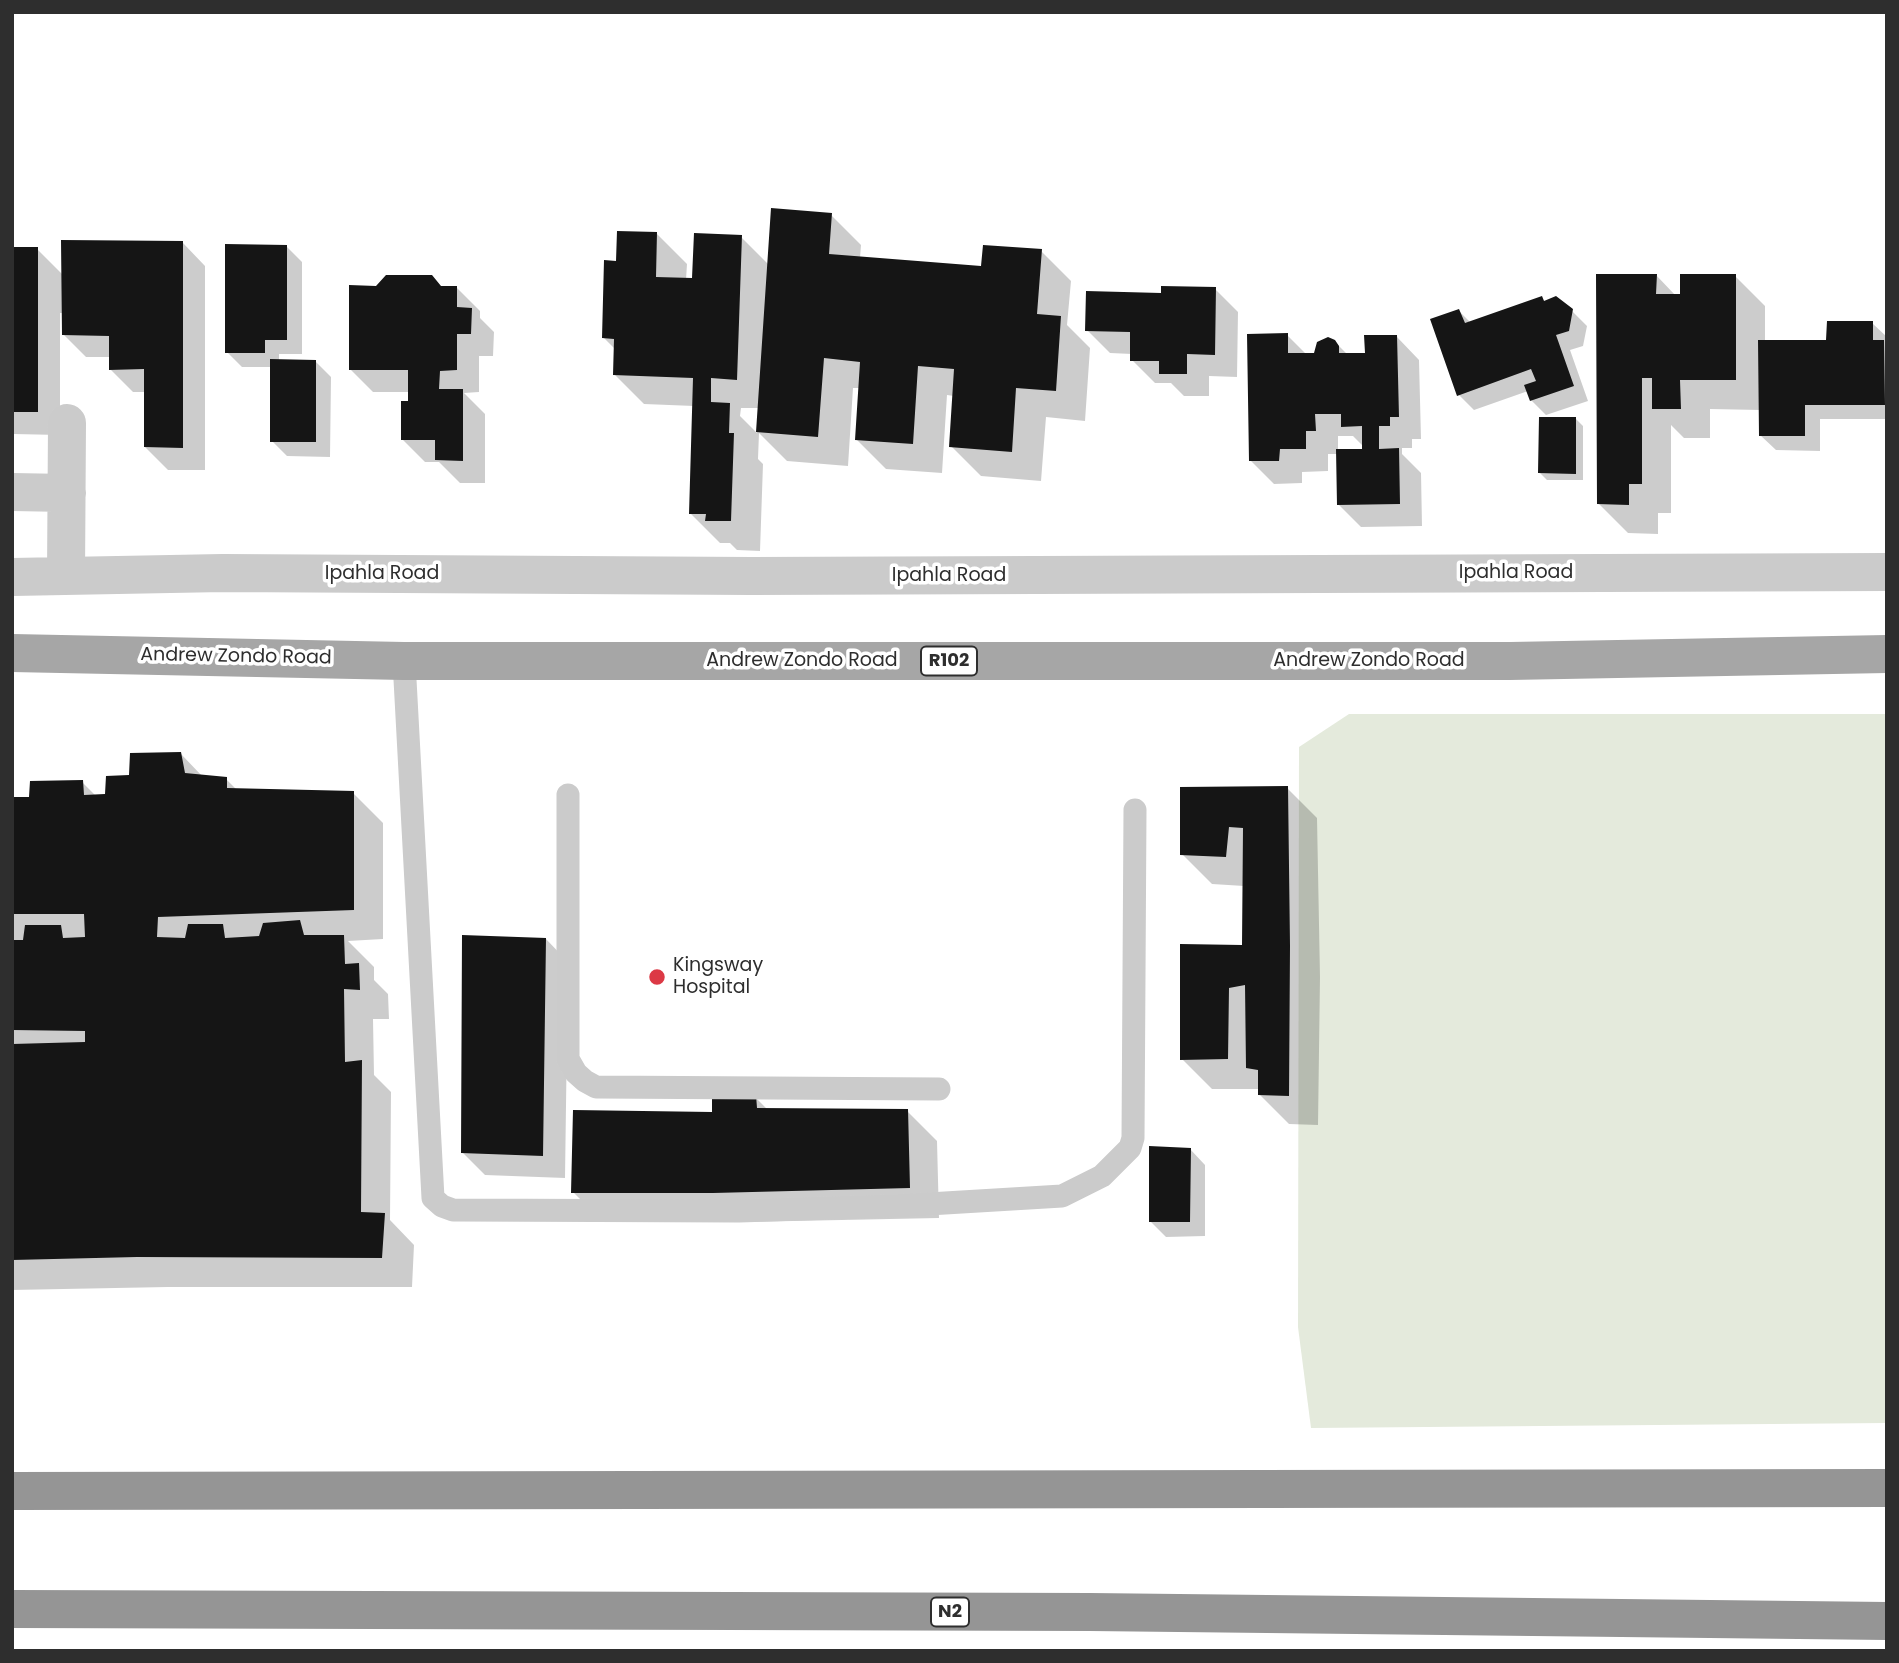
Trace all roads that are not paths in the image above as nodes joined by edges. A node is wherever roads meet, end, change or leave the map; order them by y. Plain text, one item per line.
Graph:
1 (67, 424) dead end
2 (12, 492) edge
3 (66, 493) junction
4 (1887, 572) edge
5 (66, 575) junction
6 (12, 577) edge
7 (12, 653) edge
8 (1887, 654) edge
9 (404, 661) junction
10 (568, 795) dead end
11 (1135, 810) dead end
12 (939, 1089) dead end
13 (1887, 1488) edge
14 (12, 1491) edge
15 (12, 1609) edge
16 (1887, 1621) edge

1 - 3 street
2 - 3 street
3 - 5 street
4 - 5 street, Ipahla Road
5 - 6 street, Ipahla Road
7 - 9 main road, Andrew Zondo Road / R102
8 - 9 main road, Andrew Zondo Road / R102
9 - 11 lane
10 - 12 lane
13 - 14 highway
15 - 16 highway, N2

